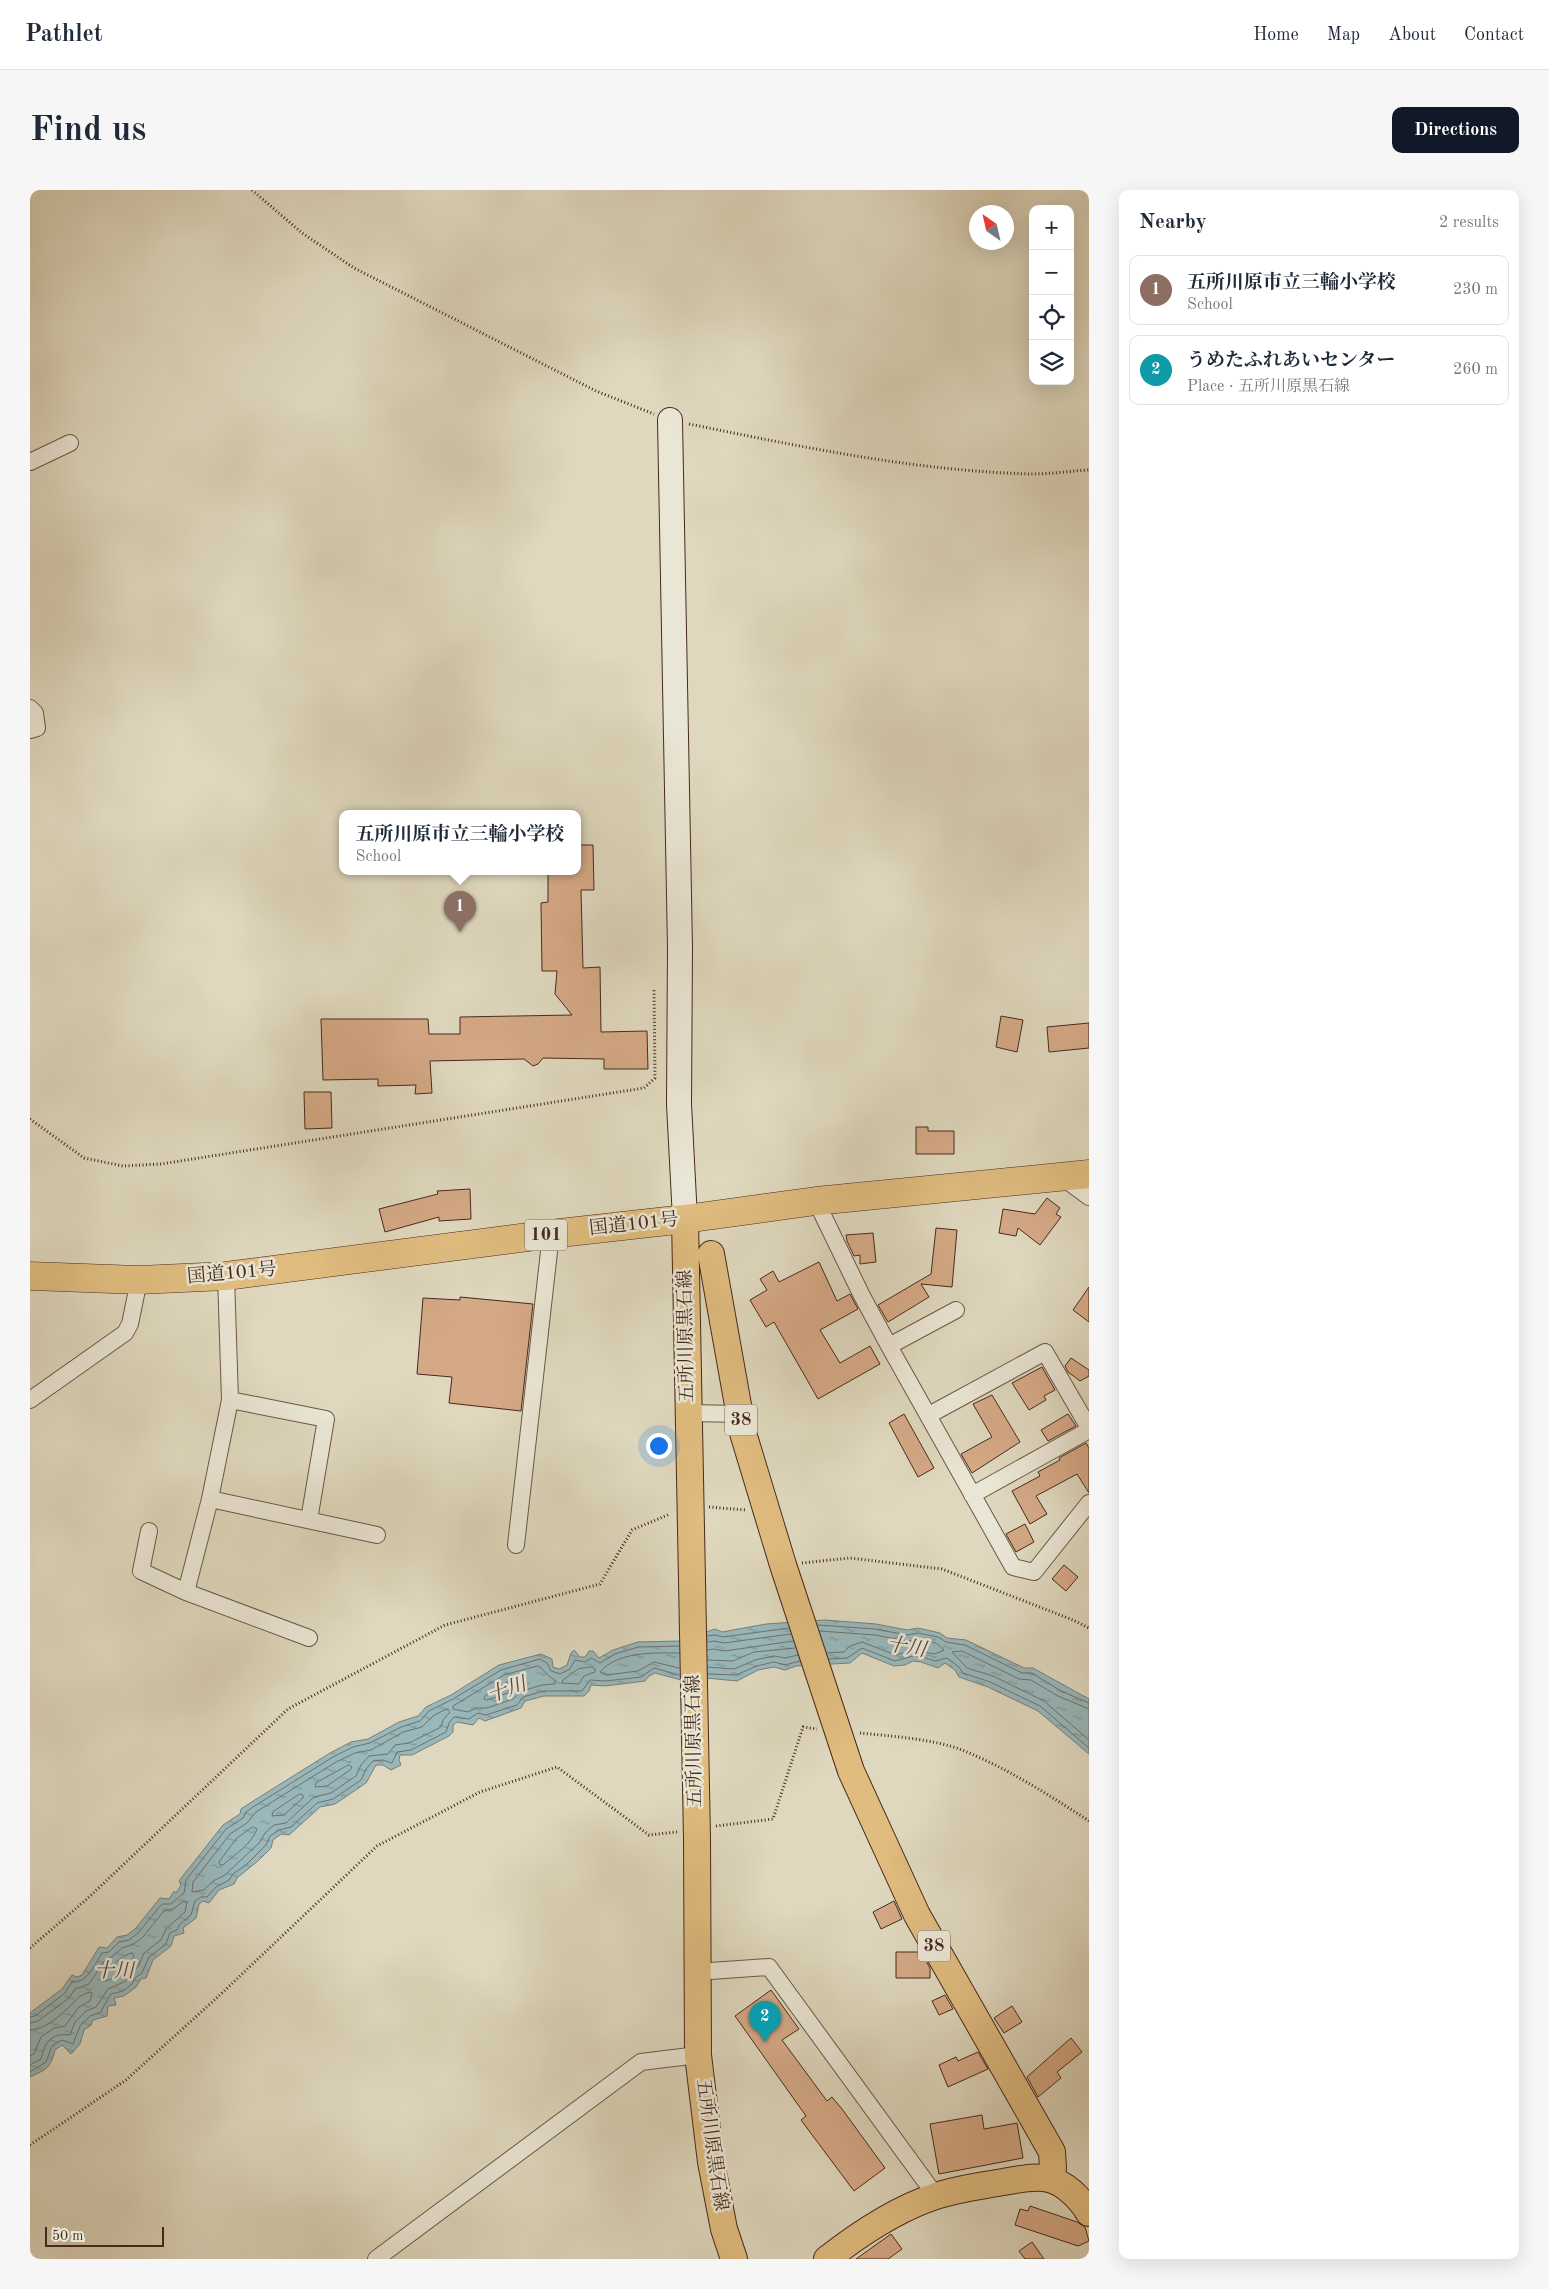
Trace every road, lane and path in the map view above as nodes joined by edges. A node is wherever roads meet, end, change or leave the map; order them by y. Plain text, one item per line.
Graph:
1 (252, 190) edge
2 (670, 420) junction
3 (70, 443) dead end
4 (30, 462) edge
5 (1089, 470) edge
6 (30, 708) edge
7 (30, 730) edge
8 (654, 989) dead end
9 (30, 1119) edge
10 (1089, 1174) edge
11 (1062, 1177) junction
12 (1089, 1196) edge
13 (816, 1201) junction
14 (685, 1219) junction
15 (551, 1234) junction
16 (711, 1254) dead end
17 (30, 1276) edge
18 (226, 1276) junction
19 (139, 1280) junction
20 (956, 1310) dead end
21 (889, 1346) junction
22 (30, 1400) edge
23 (230, 1400) junction
24 (689, 1413) junction
25 (740, 1414) junction
26 (929, 1415) junction
27 (1089, 1429) edge
28 (972, 1495) junction
29 (210, 1499) junction
30 (1089, 1503) edge
31 (700, 1506) dead end
32 (749, 1511) dead end
33 (673, 1512) dead end
34 (309, 1520) junction
35 (150, 1530) dead end
36 (377, 1535) dead end
37 (516, 1545) dead end
38 (786, 1574) junction
39 (186, 1592) junction
40 (1089, 1628) edge
41 (309, 1638) dead end
42 (839, 1732) junction
43 (1089, 1821) edge
44 (697, 1826) junction
45 (30, 1948) edge
46 (696, 1972) junction
47 (698, 2055) junction
48 (30, 2145) edge
49 (1049, 2179) junction
50 (936, 2196) junction
51 (1089, 2213) edge
52 (833, 2257) edge
53 (376, 2259) edge
54 (734, 2259) edge

1 - 2 path
2 - 5 path
2 - 14 street
3 - 4 street
6 - 7 street
8 - 9 path
10 - 11 highway, 国道101号 / 101
11 - 12 street
11 - 13 highway, 国道101号 / 101
13 - 14 highway, 国道101号 / 101
13 - 21 street
14 - 15 highway, 国道101号 / 101
14 - 24 main road, 五所川原黒石線
15 - 18 highway, 国道101号 / 101
15 - 37 street
16 - 25 main road, 五所川原黒石線 / 38
17 - 19 highway, 国道101号 / 101
18 - 19 highway, 国道101号 / 101
18 - 23 street
19 - 22 street
20 - 21 street
21 - 26 street
23 - 29 street
23 - 34 street
24 - 25 street
24 - 44 main road, 五所川原黒石線
25 - 38 main road, 五所川原黒石線 / 38
26 - 27 street
26 - 28 street
27 - 28 street
28 - 30 street
29 - 34 street
29 - 39 street
31 - 32 path
33 - 45 path
34 - 36 street
35 - 39 street
38 - 40 path
38 - 42 main road, 五所川原黒石線 / 38
39 - 41 street
42 - 43 path
42 - 44 path
42 - 49 main road, 五所川原黒石線 / 38
44 - 46 main road, 五所川原黒石線
44 - 48 path
46 - 47 main road, 五所川原黒石線
46 - 50 street
47 - 53 street
47 - 54 main road, 五所川原黒石線
49 - 50 main road
49 - 51 main road
50 - 52 main road

